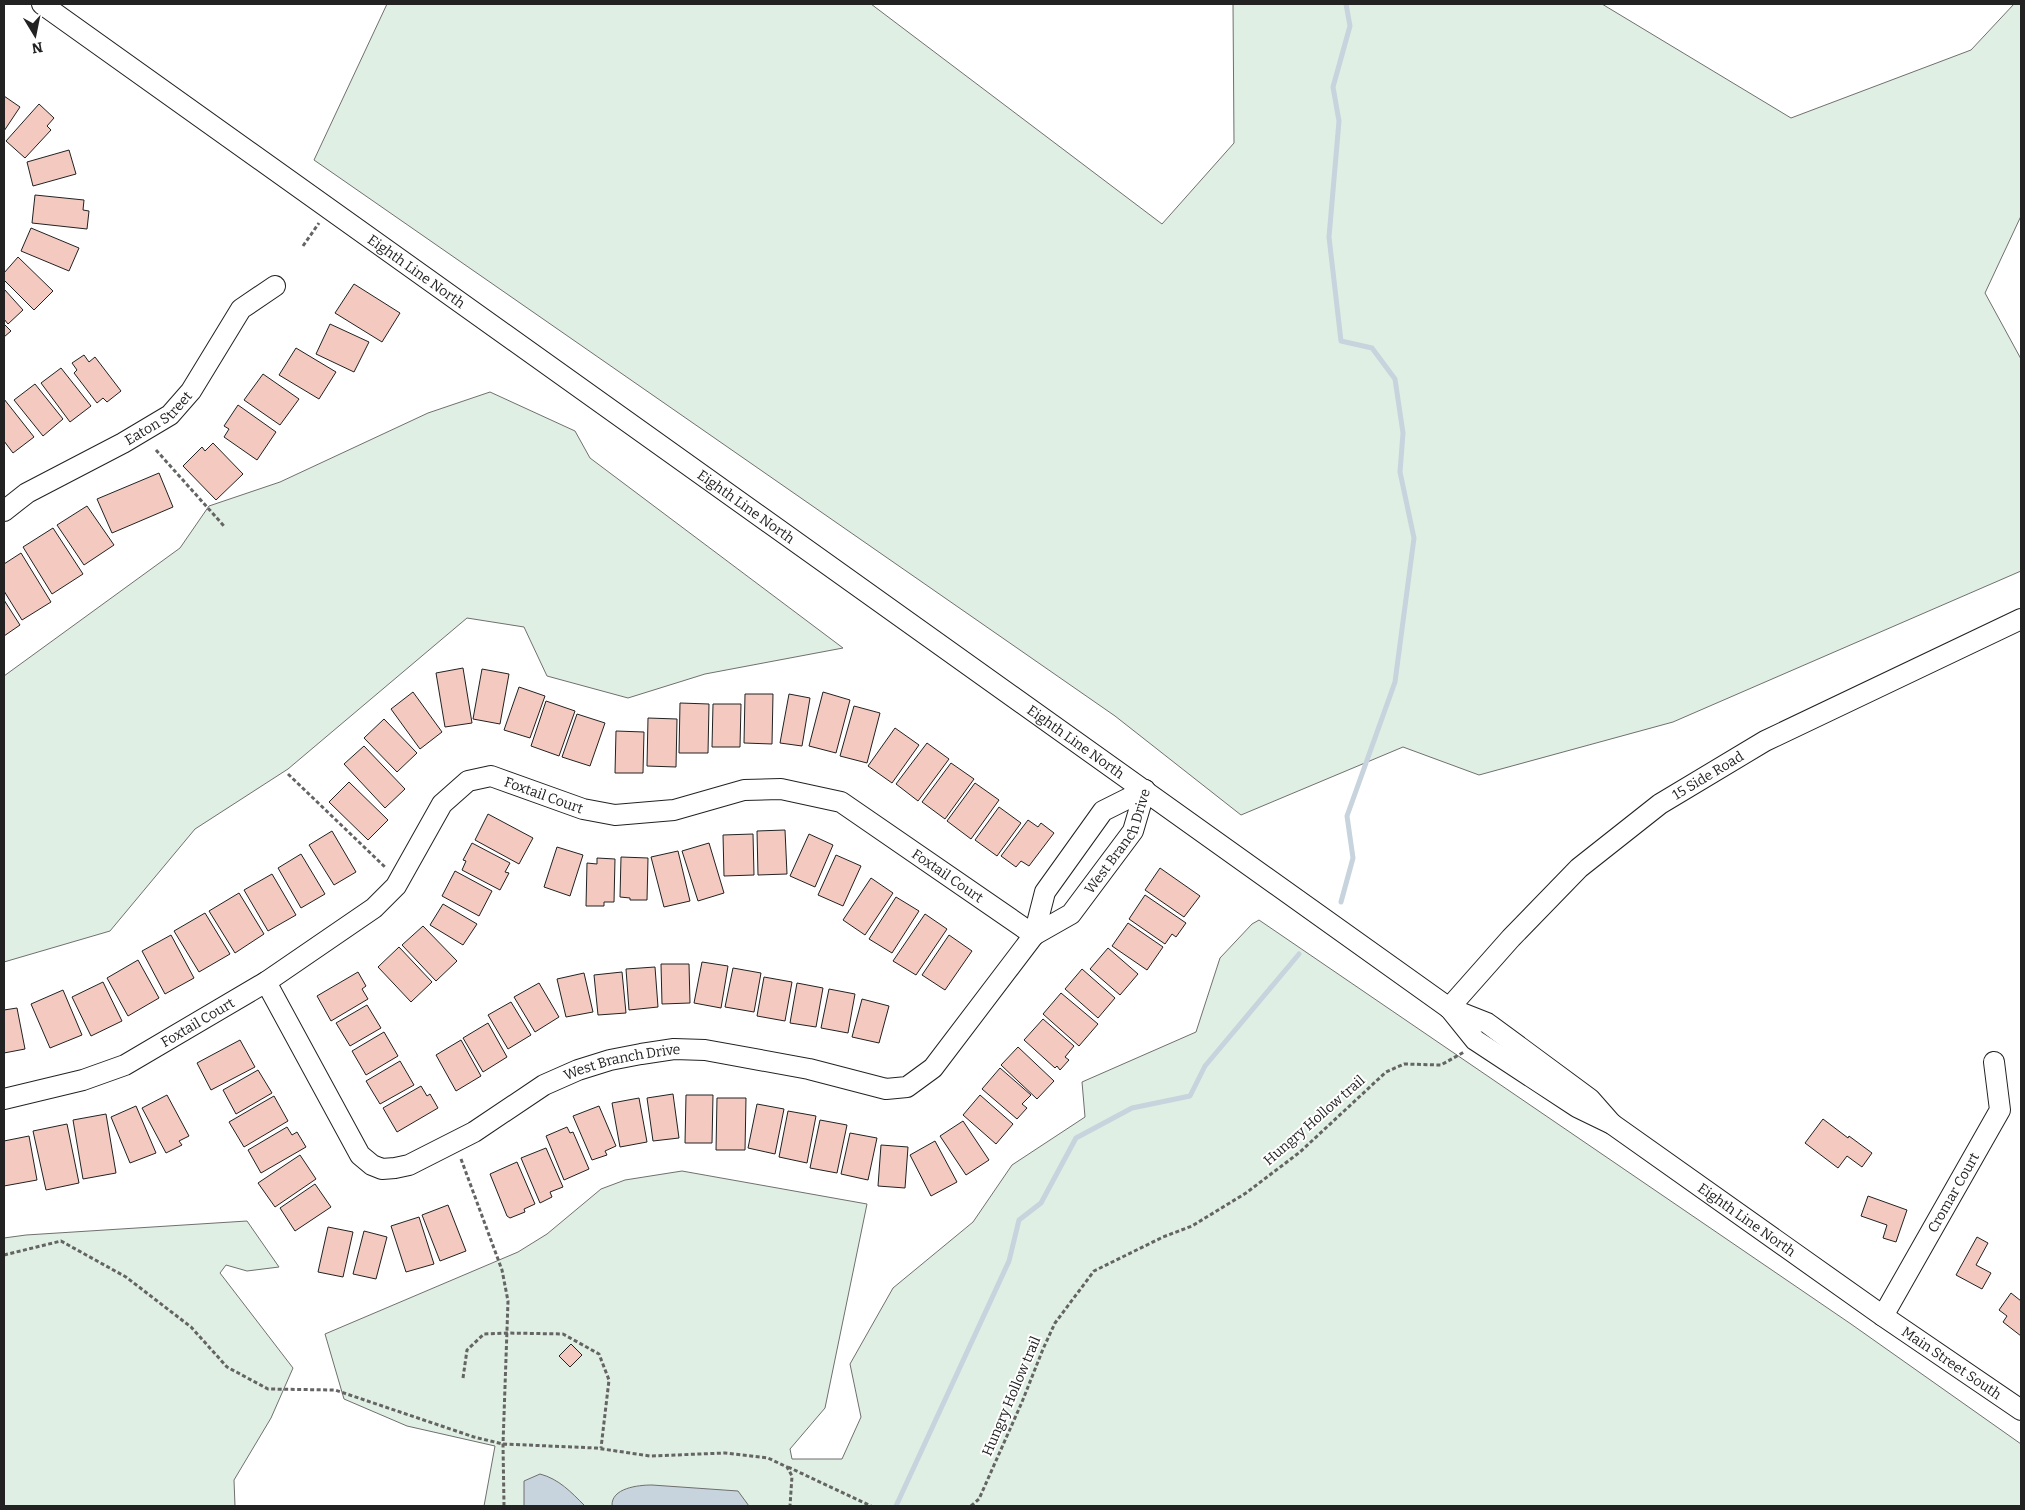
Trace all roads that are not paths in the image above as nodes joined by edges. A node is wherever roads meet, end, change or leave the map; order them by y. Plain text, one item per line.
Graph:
1 (42, 4) edge
2 (275, 286) dead end
3 (4, 511) edge
4 (2021, 619) edge
5 (1145, 790) junction
6 (1034, 936) junction
7 (266, 982) junction
8 (1449, 1008) junction
9 (1994, 1062) dead end
10 (4, 1099) edge
11 (1882, 1316) junction
12 (2021, 1410) edge

1 - 5 street, Eighth Line North
2 - 3 street, Eaton Street
4 - 8 street, 15 Side Road
5 - 6 street, West Branch Drive
5 - 6 street, West Branch Drive
5 - 8 street, Eighth Line North
6 - 7 street, Foxtail Court
6 - 7 street, West Branch Drive
7 - 10 street, Foxtail Court
8 - 11 street, Eighth Line North
9 - 11 street, Cromar Court
11 - 12 street, Main Street South

